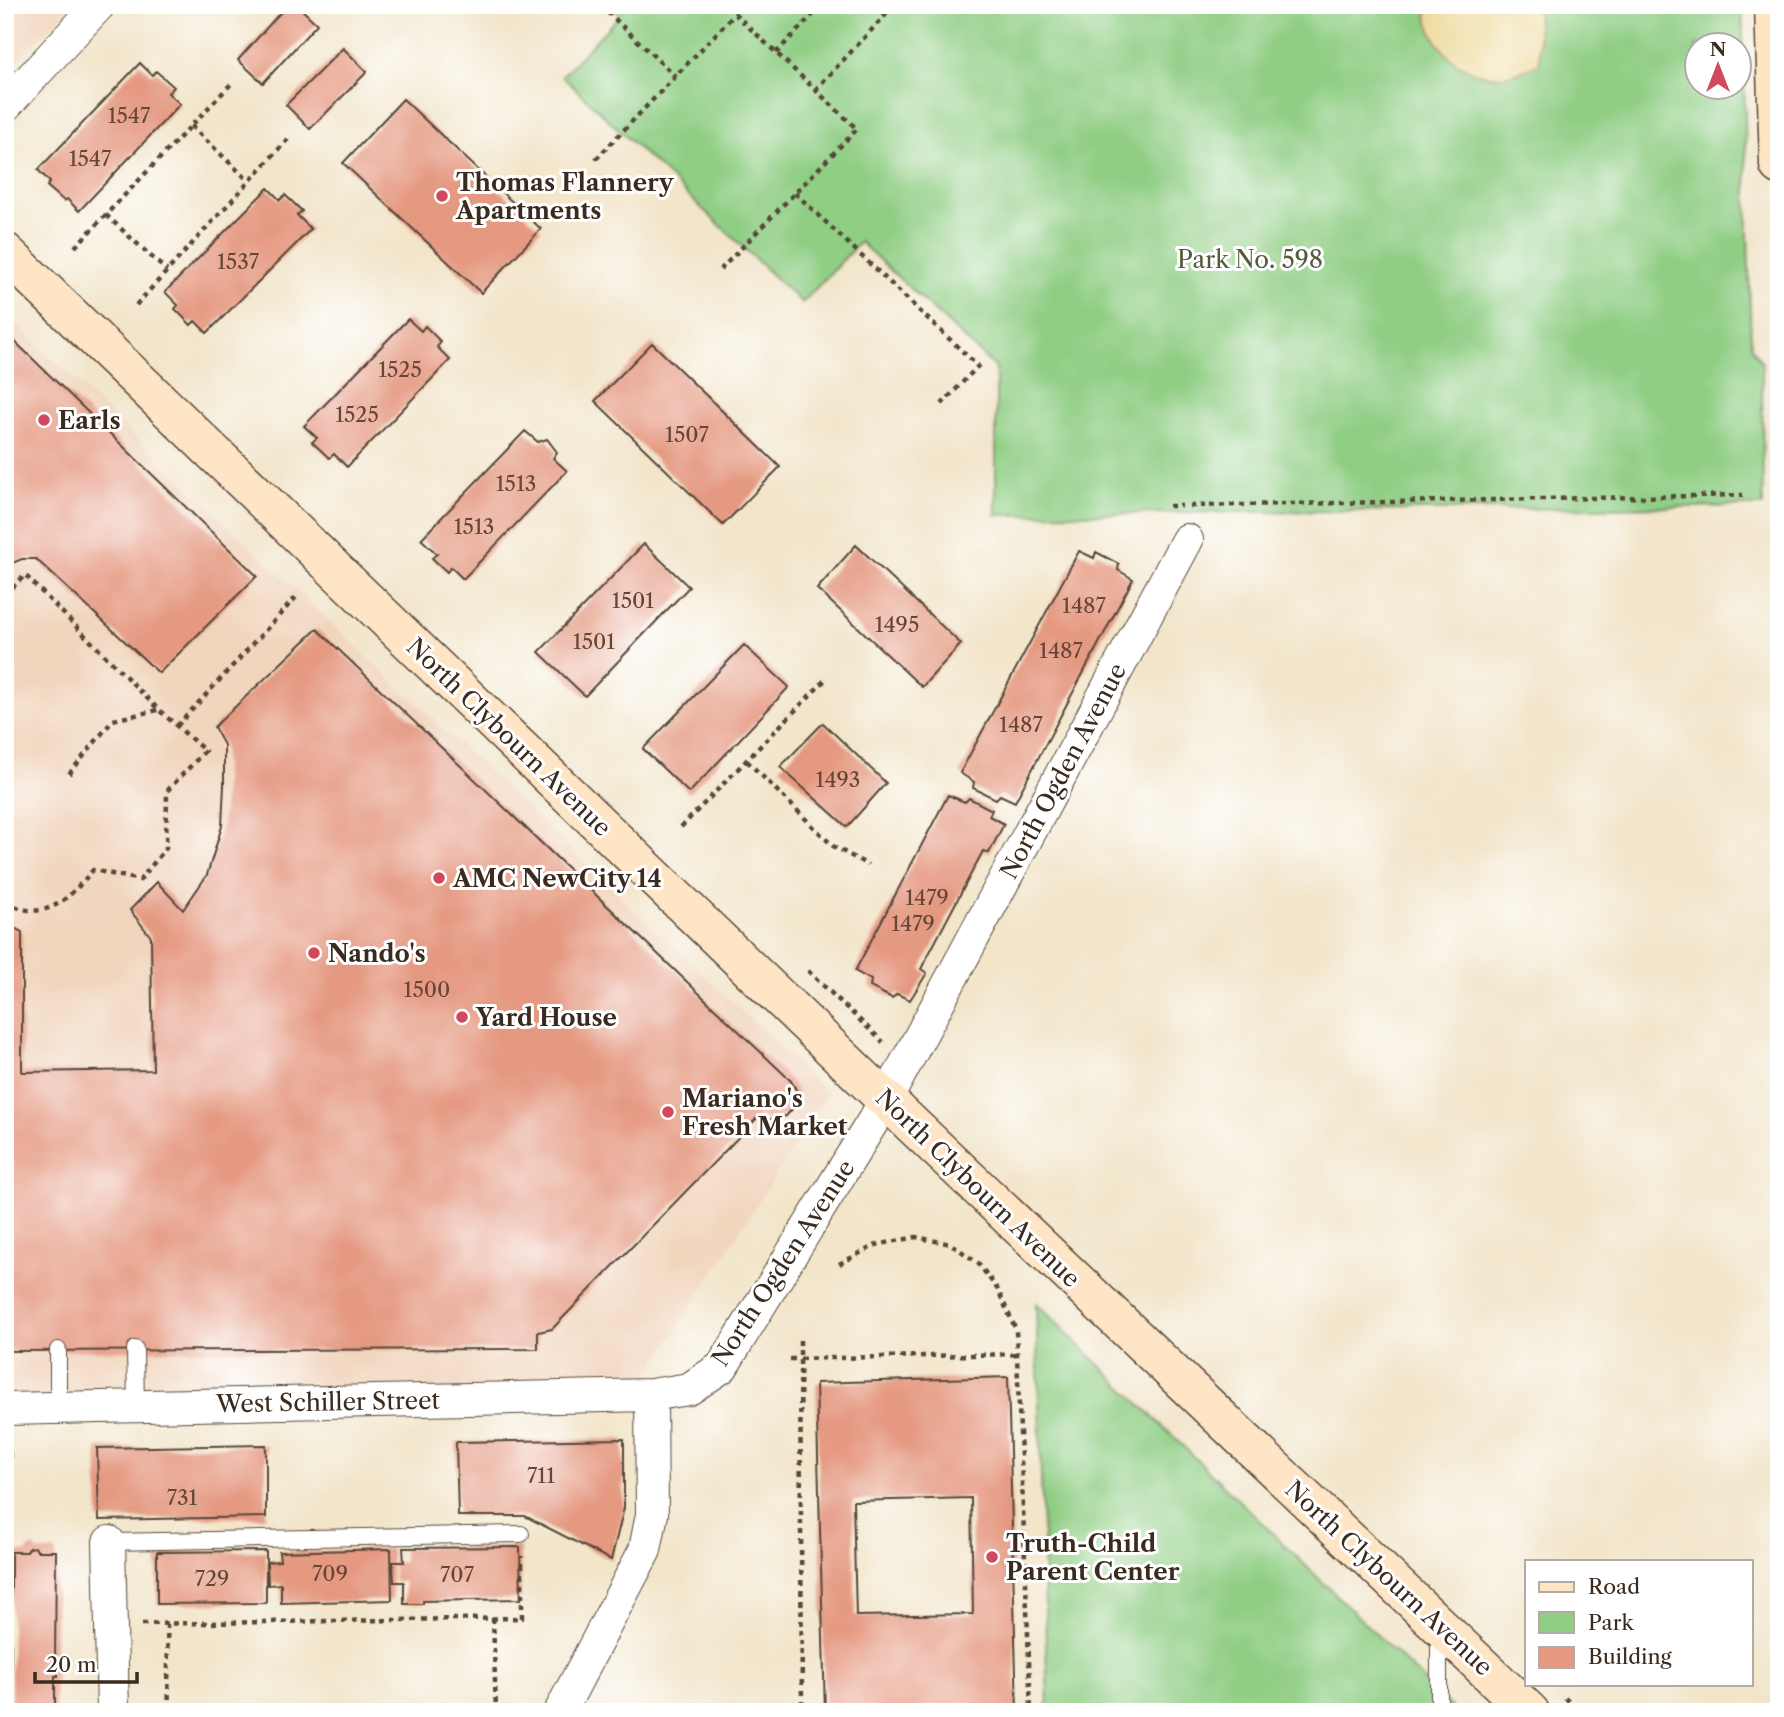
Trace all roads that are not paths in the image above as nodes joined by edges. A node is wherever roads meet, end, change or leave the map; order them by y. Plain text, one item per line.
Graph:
1 (99, 5) edge
2 (1774, 5) edge
3 (5, 106) edge
4 (1779, 165) edge
5 (5, 252) edge
6 (1187, 540) dead end
7 (886, 1100) junction
8 (135, 1349) dead end
9 (58, 1350) dead end
10 (651, 1395) junction
11 (136, 1406) junction
12 (58, 1408) junction
13 (5, 1409) edge
14 (521, 1534) road end
15 (109, 1542) joint
16 (1438, 1626) junction
17 (113, 1712) edge
18 (560, 1712) edge
19 (1439, 1712) edge
20 (1530, 1712) edge

1 - 3 street
2 - 4 main road
5 - 7 main road, North Clybourn Avenue
6 - 7 street, North Ogden Avenue
7 - 10 street, North Ogden Avenue
7 - 16 main road, North Clybourn Avenue
8 - 11 lane
9 - 12 lane
10 - 11 street, West Schiller Street
10 - 18 street
11 - 12 street, West Schiller Street
12 - 13 street, West Schiller Street
14 - 15 lane
15 - 17 street
16 - 19 lane
16 - 20 main road, North Clybourn Avenue

